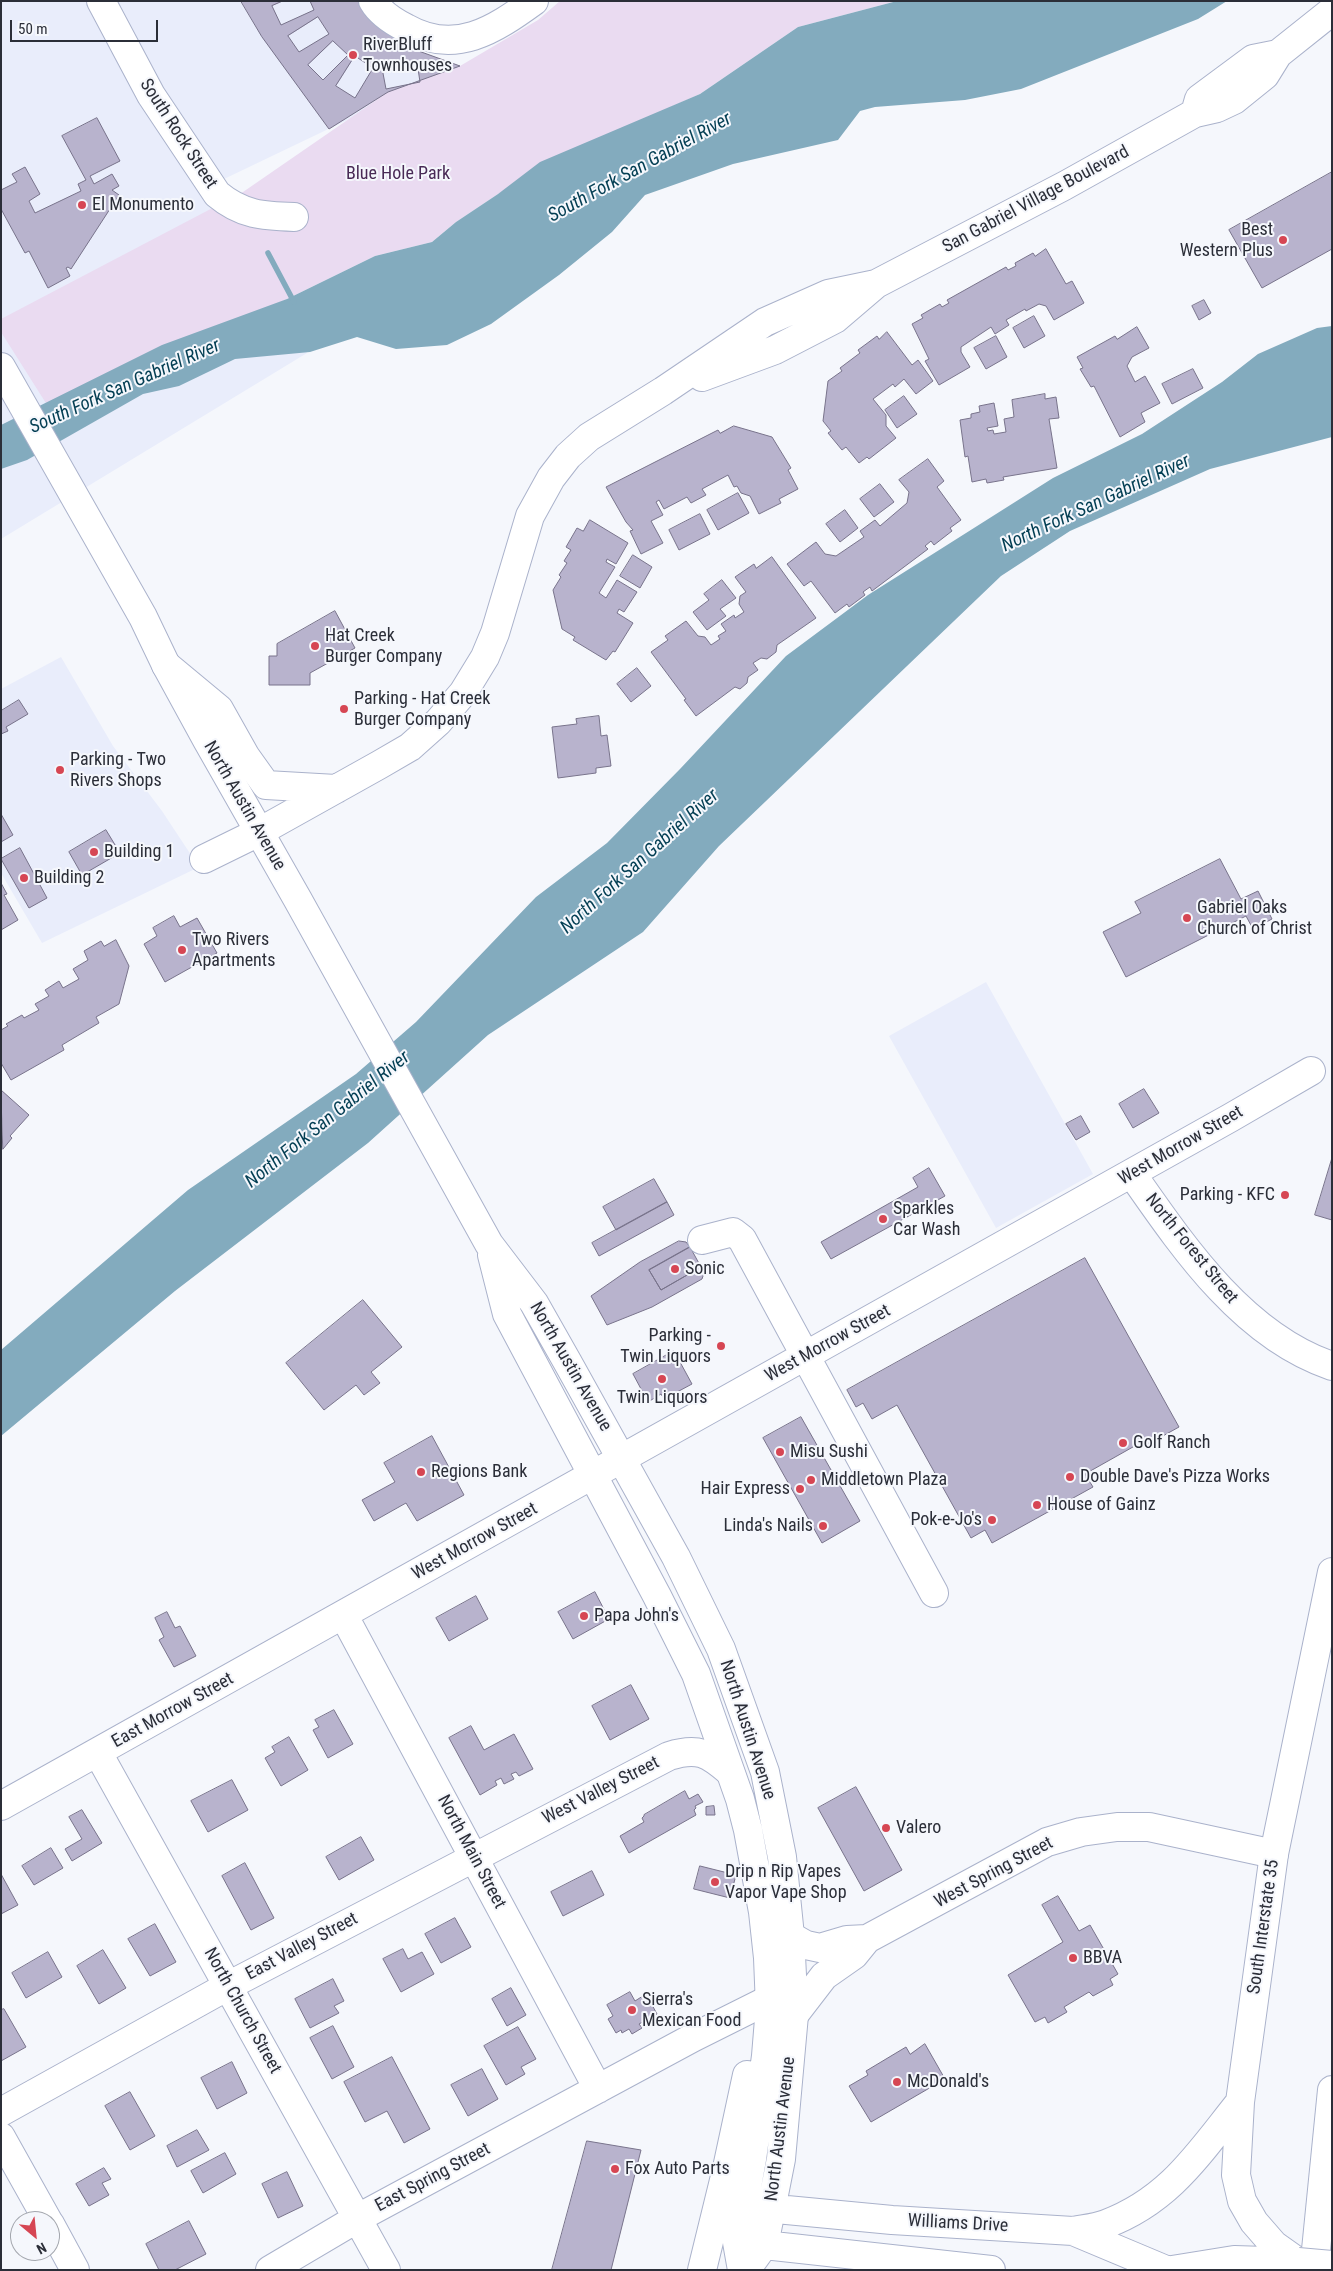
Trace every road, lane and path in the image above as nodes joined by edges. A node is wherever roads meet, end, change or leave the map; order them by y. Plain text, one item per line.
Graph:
1 (101, 1) edge
2 (373, 1) edge
3 (534, 1) edge
4 (1332, 11) edge
5 (294, 217) dead end
6 (1, 367) edge
7 (166, 665) junction
8 (336, 789) junction
9 (259, 832) junction
10 (204, 859) dead end
11 (1311, 1071) dead end
12 (1132, 1174) junction
13 (702, 1240) dead end
14 (489, 1244) junction
15 (807, 1356) junction
16 (1332, 1366) edge
17 (622, 1460) junction
18 (593, 1476) junction
19 (1332, 1572) edge
20 (934, 1593) dead end
21 (344, 1616) junction
22 (98, 1753) junction
23 (730, 1772) junction
24 (1, 1806) edge
25 (1274, 1854) junction
26 (473, 1858) junction
27 (790, 1936) junction
28 (867, 1939) junction
29 (228, 1986) junction
30 (778, 2007) junction
31 (598, 2089) junction
32 (1332, 2090) edge
33 (1240, 2102) junction
34 (1, 2112) edge
35 (1, 2137) edge
36 (743, 2206) junction
37 (771, 2208) junction
38 (42, 2211) edge
39 (358, 2218) junction
40 (1072, 2231) junction
41 (60, 2242) edge
42 (737, 2242) junction
43 (764, 2245) junction
44 (1306, 2266) edge
45 (1332, 2266) edge
46 (76, 2270) edge
47 (270, 2270) edge
48 (386, 2270) edge
49 (702, 2270) edge
50 (742, 2270) edge
51 (746, 2270) edge
52 (991, 2270) edge
53 (1166, 2270) edge
54 (1172, 2270) edge

1 - 5 main road, South Rock Street
2 - 3 main road
4 - 8 main road, San Gabriel Village Boulevard
6 - 7 main road, North Austin Avenue
7 - 8 main road
7 - 9 main road, North Austin Avenue
8 - 9 main road, San Gabriel Village Boulevard
9 - 10 main road, San Gabriel Village Boulevard
9 - 14 main road, North Austin Avenue
11 - 12 main road, West Morrow Street
12 - 15 main road, West Morrow Street
12 - 16 main road, North Forest Street
13 - 15 main road
14 - 17 main road, North Austin Avenue
14 - 18 main road, North Austin Avenue
15 - 17 main road, West Morrow Street
15 - 20 main road
17 - 18 main road, West Morrow Street
17 - 27 main road, North Austin Avenue
18 - 21 main road, West Morrow Street
18 - 23 main road, North Austin Avenue
19 - 25 main road, South Interstate 35
21 - 22 main road, East Morrow Street
21 - 26 main road, North Main Street
22 - 24 main road, East Morrow Street
22 - 29 main road, North Church Street
23 - 26 main road, West Valley Street
23 - 30 main road, North Austin Avenue
25 - 28 main road, West Spring Street
25 - 33 main road, South Interstate 35
26 - 29 main road, East Valley Street
26 - 31 main road, North Main Street
27 - 28 main road, West Spring Street
27 - 30 main road, North Austin Avenue
28 - 30 main road, West Spring Street
29 - 34 main road, East Valley Street
29 - 39 main road, North Church Street
30 - 31 main road, West Spring Street
30 - 36 main road, North Austin Avenue
30 - 37 main road, North Austin Avenue
30 - 49 main road
31 - 39 main road, East Spring Street
32 - 44 main road
33 - 40 main road
33 - 44 main road, South Interstate 35
35 - 38 main road
36 - 37 main road, Williams Drive
36 - 42 main road, North Austin Avenue
37 - 40 main road, Williams Drive
37 - 43 main road, North Austin Avenue
39 - 47 main road, East Spring Street
39 - 48 main road, North Church Street
40 - 53 main road, Williams Drive
41 - 46 main road
42 - 43 main road
42 - 50 main road, North Austin Avenue
43 - 51 main road, North Austin Avenue
43 - 52 main road
44 - 45 main road, bridge
44 - 54 main road

